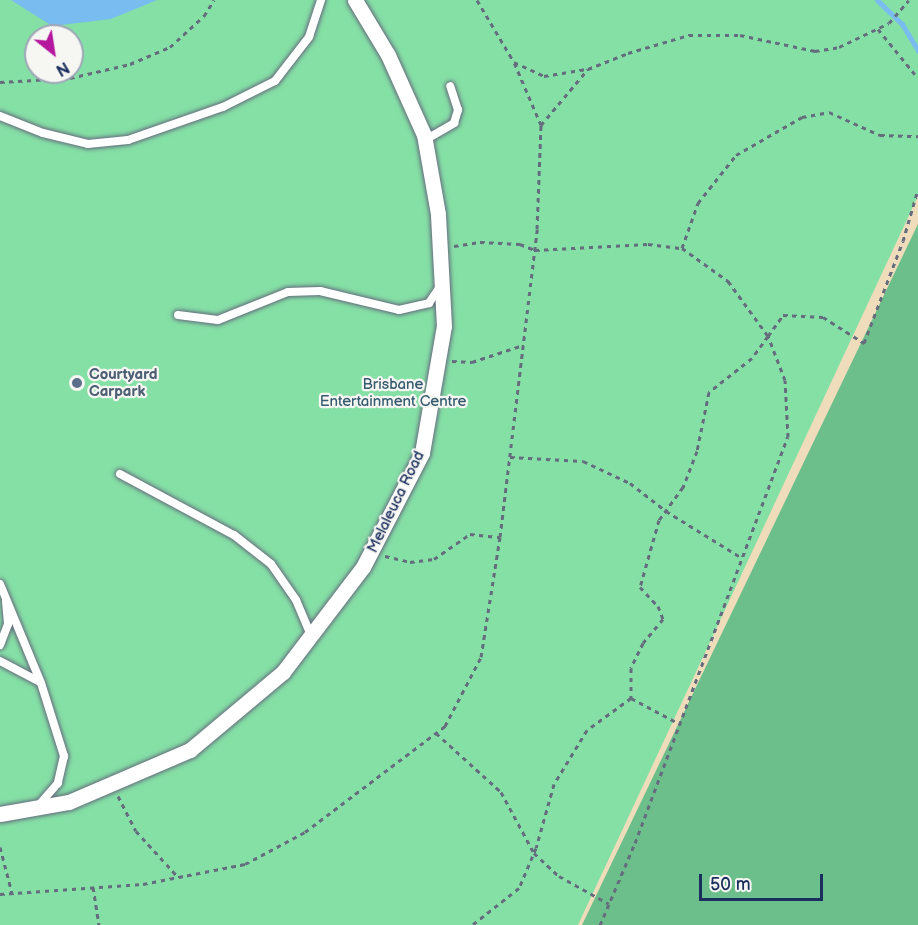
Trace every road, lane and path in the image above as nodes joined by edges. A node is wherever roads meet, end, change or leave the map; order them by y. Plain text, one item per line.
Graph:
1 (214, 0) edge
2 (321, 0) edge
3 (355, 0) edge
4 (477, 0) edge
5 (909, 0) edge
6 (878, 29) junction
7 (514, 63) junction
8 (588, 69) junction
9 (918, 78) edge
10 (0, 82) edge
11 (450, 86) dead end
12 (0, 117) edge
13 (541, 125) junction
14 (918, 136) edge
15 (425, 140) junction
16 (918, 189) edge
17 (440, 248) junction
18 (682, 248) junction
19 (535, 250) junction
20 (442, 284) junction
21 (178, 315) dead end
22 (768, 336) junction
23 (523, 345) junction
24 (438, 360) junction
25 (510, 457) junction
26 (120, 474) dead end
27 (666, 511) junction
28 (500, 537) junction
29 (372, 550) junction
30 (742, 558) junction
31 (0, 584) edge
32 (5, 594) junction
33 (311, 636) junction
34 (0, 645) edge
35 (0, 661) edge
36 (41, 683) junction
37 (631, 698) junction
38 (680, 724) junction
39 (436, 733) junction
40 (115, 783) junction
41 (36, 808) junction
42 (0, 814) edge
43 (0, 847) edge
44 (534, 853) junction
45 (178, 877) junction
46 (93, 887) junction
47 (12, 892) junction
48 (0, 894) edge
49 (609, 904) junction
50 (99, 925) edge
51 (472, 925) edge
52 (600, 925) edge

1 - 10 path
2 - 12 lane
3 - 15 street, Melaleuca Road
4 - 7 path
5 - 6 path
6 - 8 path
6 - 9 path
7 - 8 path
7 - 13 path
8 - 13 path
11 - 15 lane
13 - 19 path
14 - 18 path
15 - 17 street, Melaleuca Road
16 - 22 path
17 - 19 path
17 - 20 street, Melaleuca Road
18 - 19 path
18 - 22 path
19 - 23 path
20 - 21 lane
20 - 24 street, Melaleuca Road
22 - 27 path
22 - 30 path
23 - 24 path
23 - 25 path
24 - 29 street, Melaleuca Road
25 - 27 path
25 - 28 path
26 - 33 lane
27 - 30 path
27 - 37 path
28 - 29 path
28 - 39 path
29 - 33 street, Melaleuca Road
30 - 38 path
31 - 32 lane
32 - 34 lane
32 - 36 lane
33 - 40 street, Melaleuca Road
35 - 36 lane
36 - 41 lane
37 - 38 path
37 - 44 path
38 - 49 path
39 - 44 path
39 - 45 path
40 - 41 street, Melaleuca Road
40 - 45 path
41 - 42 street, Melaleuca Road
43 - 47 path
44 - 49 path
44 - 51 path
45 - 46 path
46 - 47 path
46 - 50 path
47 - 48 path
49 - 52 path

